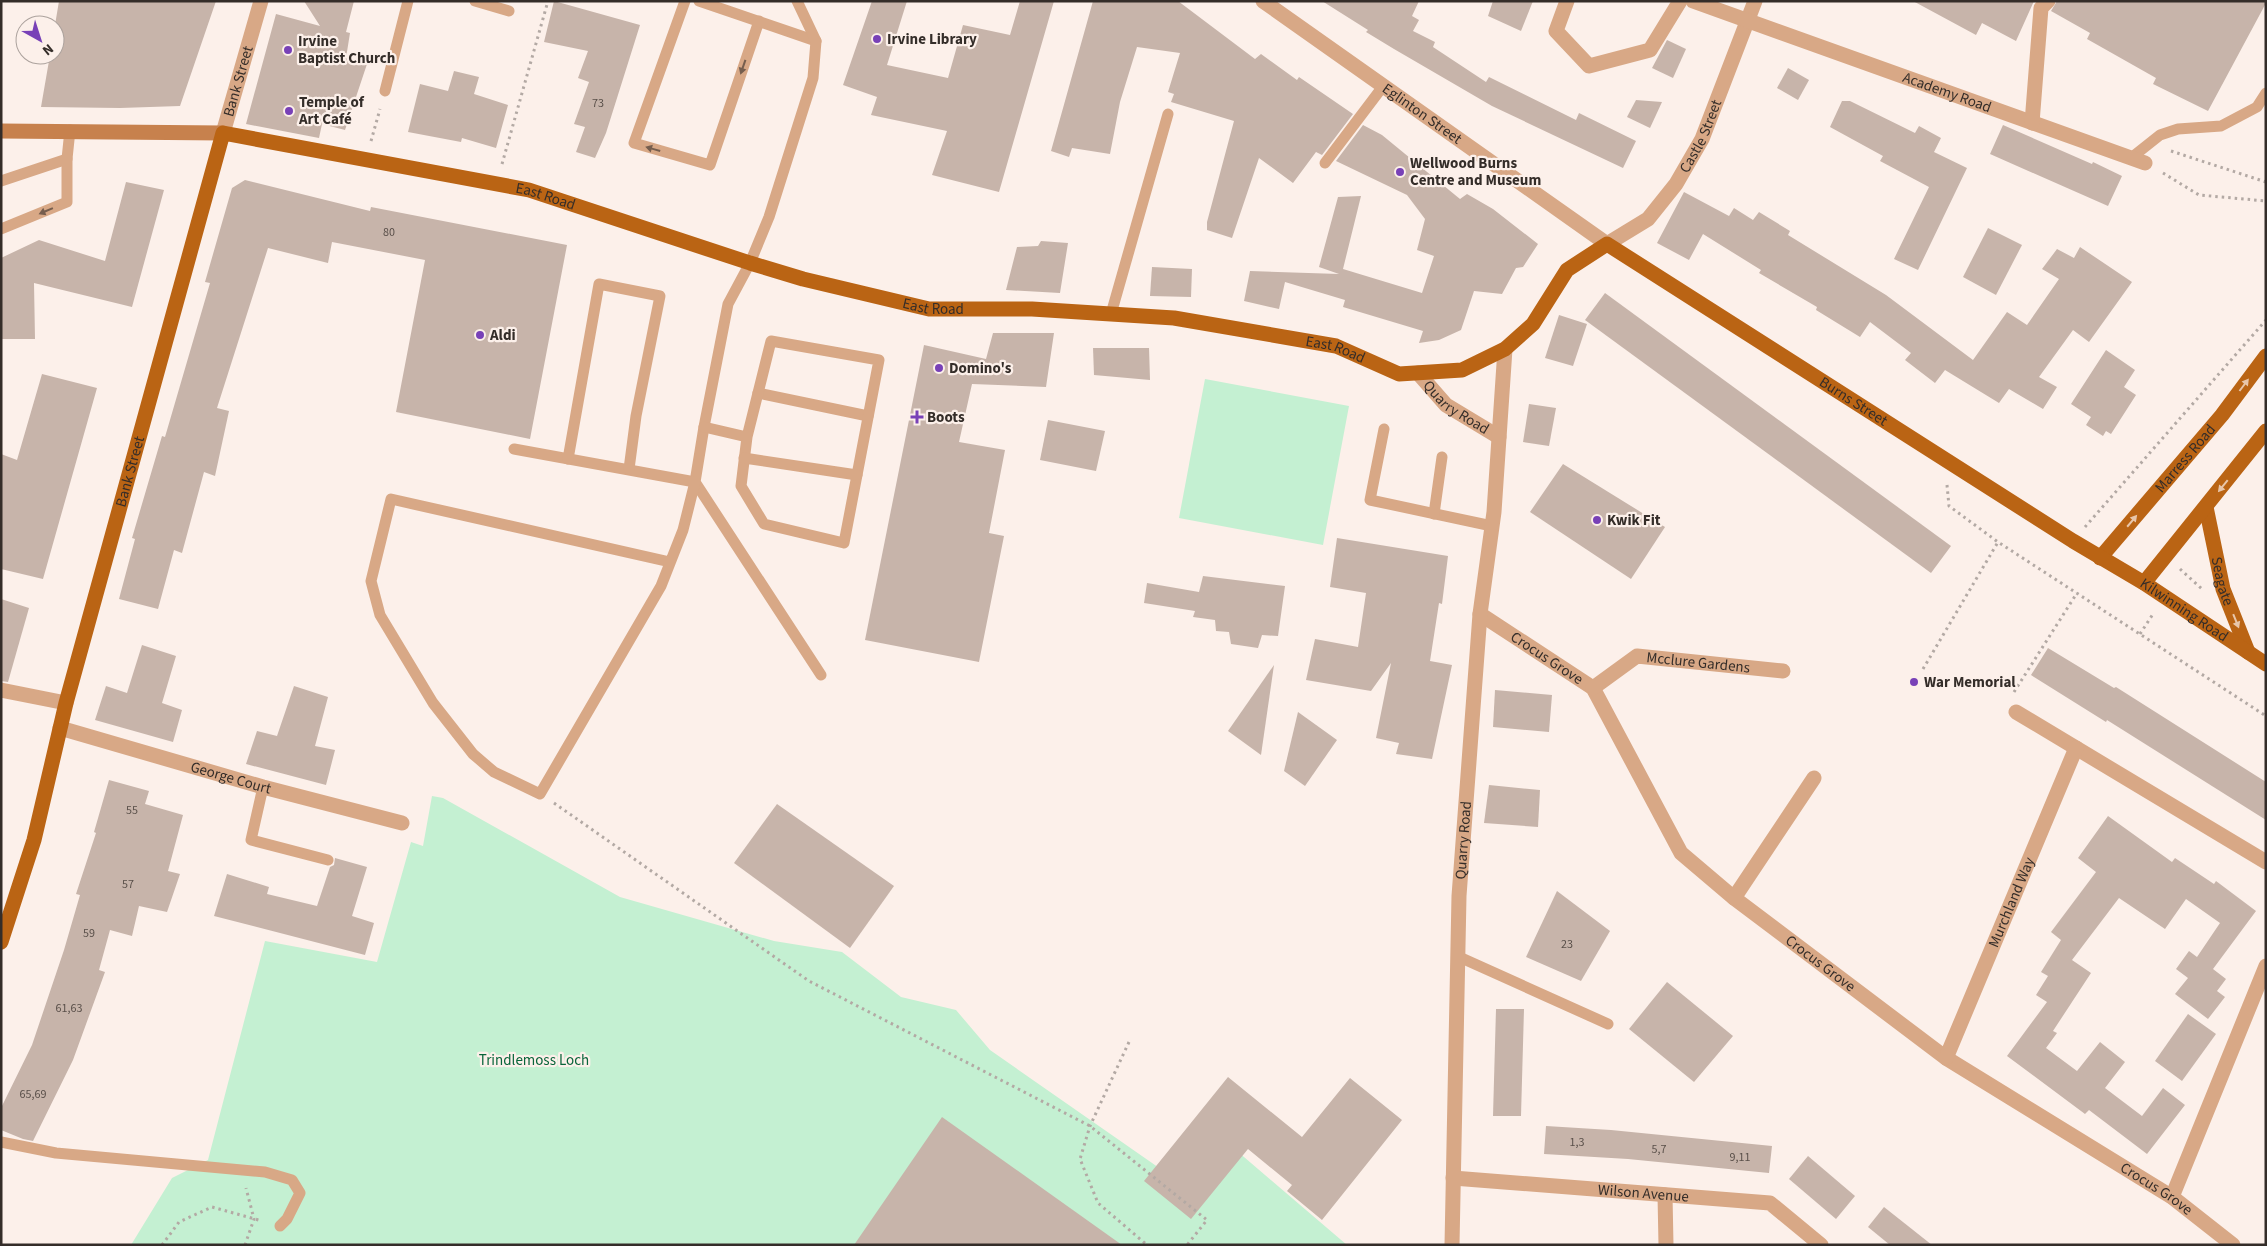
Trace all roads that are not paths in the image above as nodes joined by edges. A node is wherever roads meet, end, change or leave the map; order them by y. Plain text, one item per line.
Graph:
1 (261, 1) edge
2 (408, 1) edge
3 (475, 1) edge
4 (685, 1) edge
5 (699, 1) edge
6 (797, 1) edge
7 (1262, 1) edge
8 (1567, 1) edge
9 (1680, 1) edge
10 (1693, 1) edge
11 (1755, 1) edge
12 (2048, 1) edge
13 (509, 11) dead end
14 (1749, 20) junction
15 (759, 21) junction
16 (816, 42) junction
17 (1384, 85) junction
18 (385, 91) road end
19 (2266, 93) edge
20 (1168, 114) dead end
21 (2032, 123) junction
22 (70, 130) junction
23 (1, 131) edge
24 (223, 133) junction
25 (67, 159) junction
26 (2138, 161) joint
27 (1325, 163) dead end
28 (1, 181) edge
29 (1, 229) edge
30 (1607, 244) junction
31 (750, 263) junction
32 (1111, 314) junction
33 (1505, 349) junction
34 (2266, 356) edge
35 (1418, 373) junction
36 (758, 393) junction
37 (868, 416) junction
38 (704, 427) junction
39 (1384, 429) dead end
40 (2266, 431) edge
41 (747, 437) junction
42 (1499, 437) junction
43 (514, 449) dead end
44 (1442, 457) dead end
45 (744, 458) junction
46 (568, 459) junction
47 (629, 469) junction
48 (857, 475) junction
49 (696, 482) junction
50 (2206, 507) junction
51 (1434, 514) junction
52 (1492, 526) junction
53 (2100, 558) junction
54 (670, 562) junction
55 (2144, 583) junction
56 (1480, 614) junction
57 (2248, 652) junction
58 (2266, 664) edge
59 (1783, 671) dead end
60 (821, 675) dead end
61 (1594, 688) junction
62 (1, 690) edge
63 (66, 703) junction
64 (2016, 712) road end
65 (60, 728) junction
66 (2076, 748) junction
67 (1814, 778) dead end
68 (263, 787) junction
69 (402, 823) dead end
70 (328, 860) dead end
71 (2266, 862) edge
72 (1734, 898) junction
73 (1, 942) edge
74 (1457, 956) junction
75 (2266, 966) edge
76 (1608, 1024) dead end
77 (1946, 1058) junction
78 (1, 1142) edge
79 (1453, 1178) junction
80 (1665, 1195) junction
81 (2172, 1198) junction
82 (280, 1226) road end
83 (1452, 1245) edge
84 (1666, 1245) edge
85 (1821, 1245) edge
86 (2234, 1245) edge

1 - 24 street, Bank Street
2 - 18 lane
3 - 13 lane
15 -> 4 lane
5 - 15 lane
6 - 16 lane
7 - 17 street, Eglinton Street
8 - 9 street
10 - 14 street, Academy Road
11 - 14 street, Castle Street
12 - 21 street
14 - 21 street, Academy Road
14 - 30 street, Castle Street
15 - 16 lane
16 - 31 lane
17 - 27 lane
17 - 30 street, Eglinton Street
19 - 26 lane
20 - 32 lane
21 - 26 street, Academy Road
22 - 23 main road
22 - 24 main road
22 - 25 lane
24 - 31 main road, East Road
24 - 63 main road, Bank Street
25 - 28 lane
25 -> 29 lane
30 - 33 main road, East Road
30 - 53 main road, Burns Street
31 - 32 main road, East Road
31 - 38 lane
32 - 35 main road, East Road
33 - 35 main road, East Road
33 - 42 street, Quarry Road
53 -> 34 main road, Marress Road
35 - 42 street, Quarry Road
36 - 37 lane
36 - 37 lane
36 - 41 lane
37 - 48 lane
38 - 41 lane
38 - 49 lane
39 - 51 lane
40 -> 50 main road
41 - 45 lane
42 - 52 street, Quarry Road
43 - 46 lane
44 - 51 lane
45 - 48 lane
45 - 48 lane
46 - 47 lane
46 - 47 lane
47 - 49 lane
49 - 54 lane
49 - 60 lane
50 - 55 main road
50 -> 57 main road, Seagate
51 - 52 lane
52 - 56 street, Quarry Road
53 - 55 main road, Kilwinning Road
54 - 54 lane
55 - 57 main road, Kilwinning Road
56 - 61 street, Crocus Grove
56 - 74 street, Quarry Road
57 - 58 main road, Kilwinning Road
59 - 61 street, Mcclure Gardens
61 - 72 street, Crocus Grove
62 - 63 street
63 - 65 main road, Bank Street
64 - 66 street
65 - 68 street, George Court
65 - 73 main road, Bank Street
66 - 71 street
66 - 77 street, Murchland Way
67 - 72 street
68 - 69 street, George Court
68 - 70 lane
72 - 77 street, Crocus Grove
74 - 76 lane
74 - 79 street, Quarry Road
75 - 81 street
77 - 81 street, Crocus Grove
78 - 82 lane
79 - 80 street, Wilson Avenue
79 - 83 street, Quarry Road
80 - 84 street
80 - 85 street, Wilson Avenue
81 - 86 street, Crocus Grove

